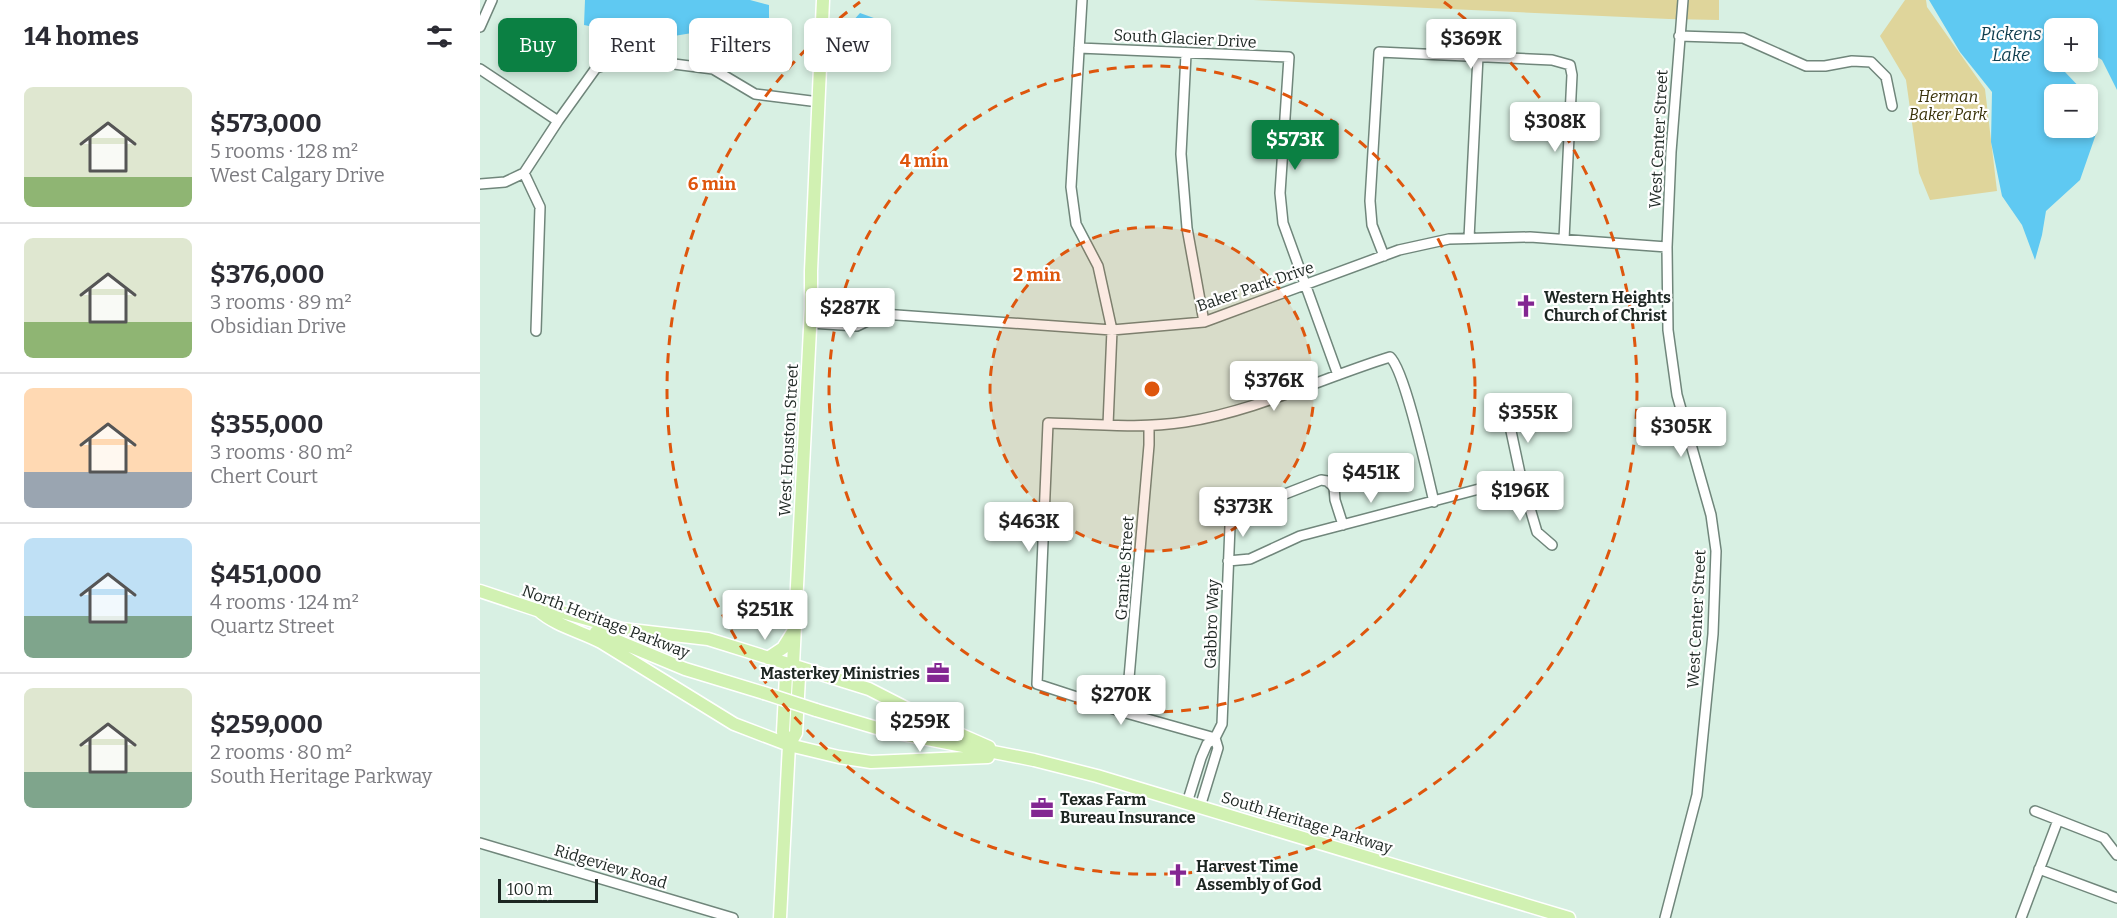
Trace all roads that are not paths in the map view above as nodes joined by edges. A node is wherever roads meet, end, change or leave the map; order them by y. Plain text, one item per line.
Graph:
1 (492, 0) edge
2 (823, 0) edge
3 (1082, 0) edge
4 (1683, 0) edge
5 (480, 27) edge
6 (1679, 36) junction
7 (1079, 48) junction
8 (1186, 54) junction
9 (1478, 56) junction
10 (480, 69) edge
11 (819, 102) junction
12 (1892, 106) dead end
13 (558, 121) junction
14 (524, 173) junction
15 (480, 184) edge
16 (1469, 238) junction
17 (1564, 240) junction
18 (1667, 247) junction
19 (1384, 256) junction
20 (1305, 285) junction
21 (811, 309) junction
22 (882, 314) junction
23 (1204, 322) junction
24 (810, 323) junction
25 (1112, 330) junction
26 (536, 331) dead end
27 (1338, 375) junction
28 (1517, 410) dead end
29 (1108, 425) junction
30 (1149, 426) junction
31 (1521, 478) junction
32 (1434, 502) junction
33 (1342, 525) junction
34 (1552, 545) dead end
35 (1228, 561) junction
36 (480, 591) edge
37 (538, 610) junction
38 (795, 628) junction
39 (768, 658) junction
40 (793, 665) junction
41 (790, 701) joint
42 (1126, 713) junction
43 (1215, 738) junction
44 (789, 745) junction
45 (813, 751) junction
46 (1034, 760) junction
47 (788, 772) junction
48 (1187, 803) junction
49 (1200, 807) junction
50 (2035, 811) dead end
51 (2058, 820) junction
52 (480, 843) edge
53 (2117, 855) edge
54 (2039, 869) junction
55 (2117, 898) edge
56 (733, 918) edge
57 (780, 918) edge
58 (1569, 918) edge
59 (1665, 918) edge
60 (2021, 918) edge

1 - 5 street
2 - 11 main road, West Houston Street
3 - 7 street
4 - 6 street, West Center Street
6 - 12 street
6 - 18 street, West Center Street
7 - 8 street, South Glacier Drive
7 - 25 street
8 - 20 street, South Glacier Drive
8 - 23 street
9 - 16 street
9 - 17 street
9 - 19 street
10 - 13 street
11 - 13 street
11 - 21 main road, West Houston Street
13 - 14 street
14 - 15 street
14 - 26 street
16 - 17 street, Baker Park Drive
16 - 19 street, Baker Park Drive
17 - 18 street, Baker Park Drive
18 - 59 street, West Center Street
19 - 20 street, Baker Park Drive
20 - 23 street, Baker Park Drive
20 - 27 street
21 - 22 street, Baker Park Drive
21 - 24 main road, West Houston Street
22 - 24 street
22 - 25 street, Baker Park Drive
23 - 25 street, Baker Park Drive
24 - 38 main road, West Houston Street
25 - 29 street
27 - 30 street
27 - 32 street
28 - 31 street
29 - 30 street
29 - 42 street
30 - 42 street, Granite Street
31 - 32 street
31 - 34 street
32 - 33 street
33 - 35 street
33 - 35 street, Gabbro Way
35 - 43 street, Gabbro Way
36 - 37 main road, North Heritage Parkway
37 - 39 main road
37 - 41 main road, North Heritage Parkway, bridge
37 - 44 main road
38 - 39 main road
38 - 40 main road, West Houston Street
39 - 40 main road
40 - 44 main road, West Houston Street
40 - 46 main road
41 - 46 main road, South Heritage Parkway, bridge
42 - 43 street
43 - 48 street, Gabbro Way
43 - 49 street, Gabbro Way
44 - 45 main road
44 - 47 main road, West Houston Street
45 - 46 main road
45 - 47 main road
46 - 48 main road, South Heritage Parkway
47 - 57 main road, West Houston Street
48 - 49 main road, South Heritage Parkway
49 - 58 main road, South Heritage Parkway
50 - 51 street
51 - 53 street
51 - 54 street
52 - 56 street, Ridgeview Road
54 - 55 street
54 - 60 street

